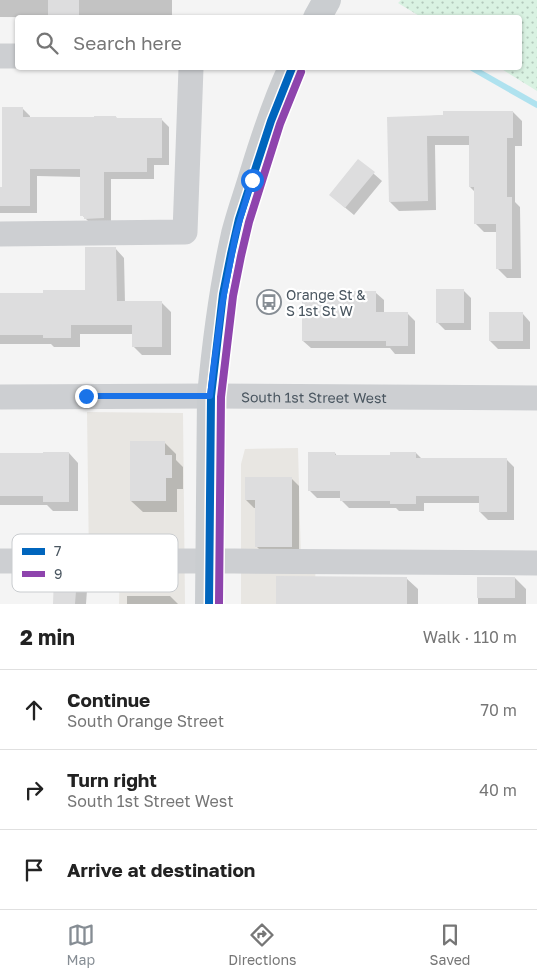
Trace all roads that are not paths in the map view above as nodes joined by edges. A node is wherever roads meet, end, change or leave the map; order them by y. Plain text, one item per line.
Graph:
1 (327, 0) edge
2 (319, 15) edge
3 (0, 56) edge
4 (15, 56) edge
5 (191, 70) edge
6 (291, 70) edge
7 (0, 234) edge
8 (210, 396) junction
9 (0, 397) edge
10 (537, 398) edge
11 (178, 561) edge
12 (209, 561) junction
13 (537, 563) edge
14 (209, 604) edge

1 - 2 main road
3 - 4 street
5 - 7 street
6 - 8 main road
8 - 9 street, South 1st Street West
8 - 10 street, South 1st Street West
8 - 12 main road
11 - 12 street
12 - 13 street
12 - 14 main road

